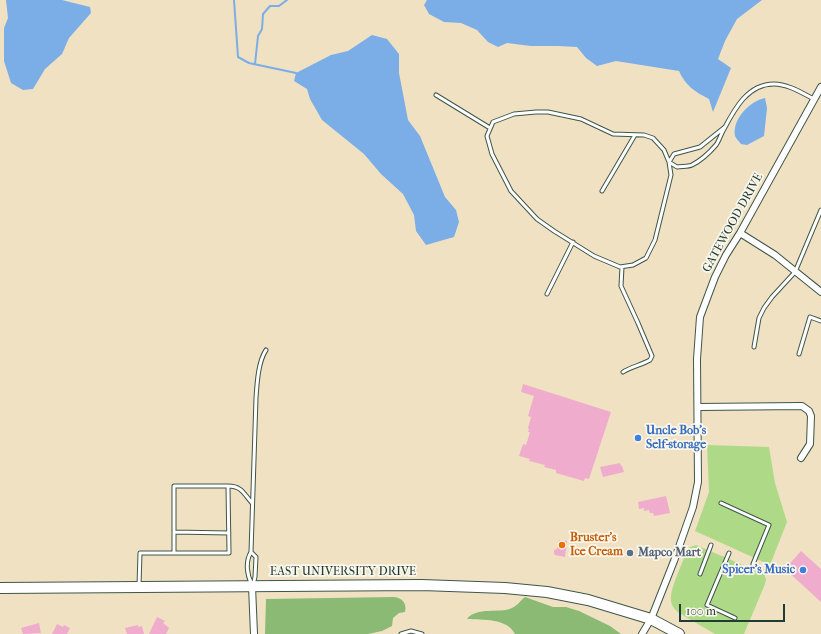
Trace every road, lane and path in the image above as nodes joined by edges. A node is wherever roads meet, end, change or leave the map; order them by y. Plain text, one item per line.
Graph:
1 (821, 87) edge
2 (436, 95) dead end
3 (814, 99) junction
4 (725, 127) junction
5 (490, 128) junction
6 (635, 134) junction
7 (669, 162) junction
8 (602, 192) dead end
9 (821, 210) edge
10 (740, 233) junction
11 (573, 242) junction
12 (622, 267) junction
13 (795, 272) junction
14 (821, 292) edge
15 (547, 294) dead end
16 (821, 321) edge
17 (754, 347) dead end
18 (266, 350) dead end
19 (799, 354) dead end
20 (623, 372) dead end
21 (698, 407) junction
22 (801, 458) dead end
23 (228, 486) junction
24 (252, 503) junction
25 (721, 503) dead end
26 (174, 532) junction
27 (229, 533) junction
28 (711, 545) dead end
29 (252, 552) junction
30 (174, 553) junction
31 (729, 553) dead end
32 (753, 564) dead end
33 (700, 574) dead end
34 (252, 586) junction
35 (0, 588) edge
36 (139, 588) junction
37 (735, 618) dead end
38 (651, 619) junction
39 (254, 634) edge
40 (401, 634) edge
41 (422, 634) edge
42 (642, 634) edge
43 (679, 634) edge

1 - 3 street, GATEWOOD DRIVE
2 - 5 lane
3 - 4 lane
3 - 10 street, GATEWOOD DRIVE
4 - 7 lane
4 - 7 lane
5 - 6 lane
5 - 11 lane
6 - 7 lane
6 - 8 lane
7 - 12 lane
9 - 13 lane
10 - 13 street
10 - 21 street, GATEWOOD DRIVE
11 - 12 lane
11 - 15 lane
12 - 20 lane
13 - 14 street
13 - 17 lane
16 - 19 lane
18 - 24 lane
21 - 22 street
21 - 38 street, GATEWOOD DRIVE
23 - 24 lane
23 - 26 lane
23 - 27 lane
24 - 29 lane
25 - 32 lane
26 - 27 lane
26 - 30 lane
27 - 30 lane
28 - 33 lane
29 - 34 lane
29 - 34 lane
30 - 36 lane
31 - 37 lane
34 - 36 main road, EAST UNIVERSITY DRIVE
34 - 38 main road, EAST UNIVERSITY DRIVE
34 - 39 street
35 - 36 main road, EAST UNIVERSITY DRIVE
38 - 42 street, GATEWOOD DRIVE
38 - 43 main road, EAST UNIVERSITY DRIVE
40 - 41 lane

